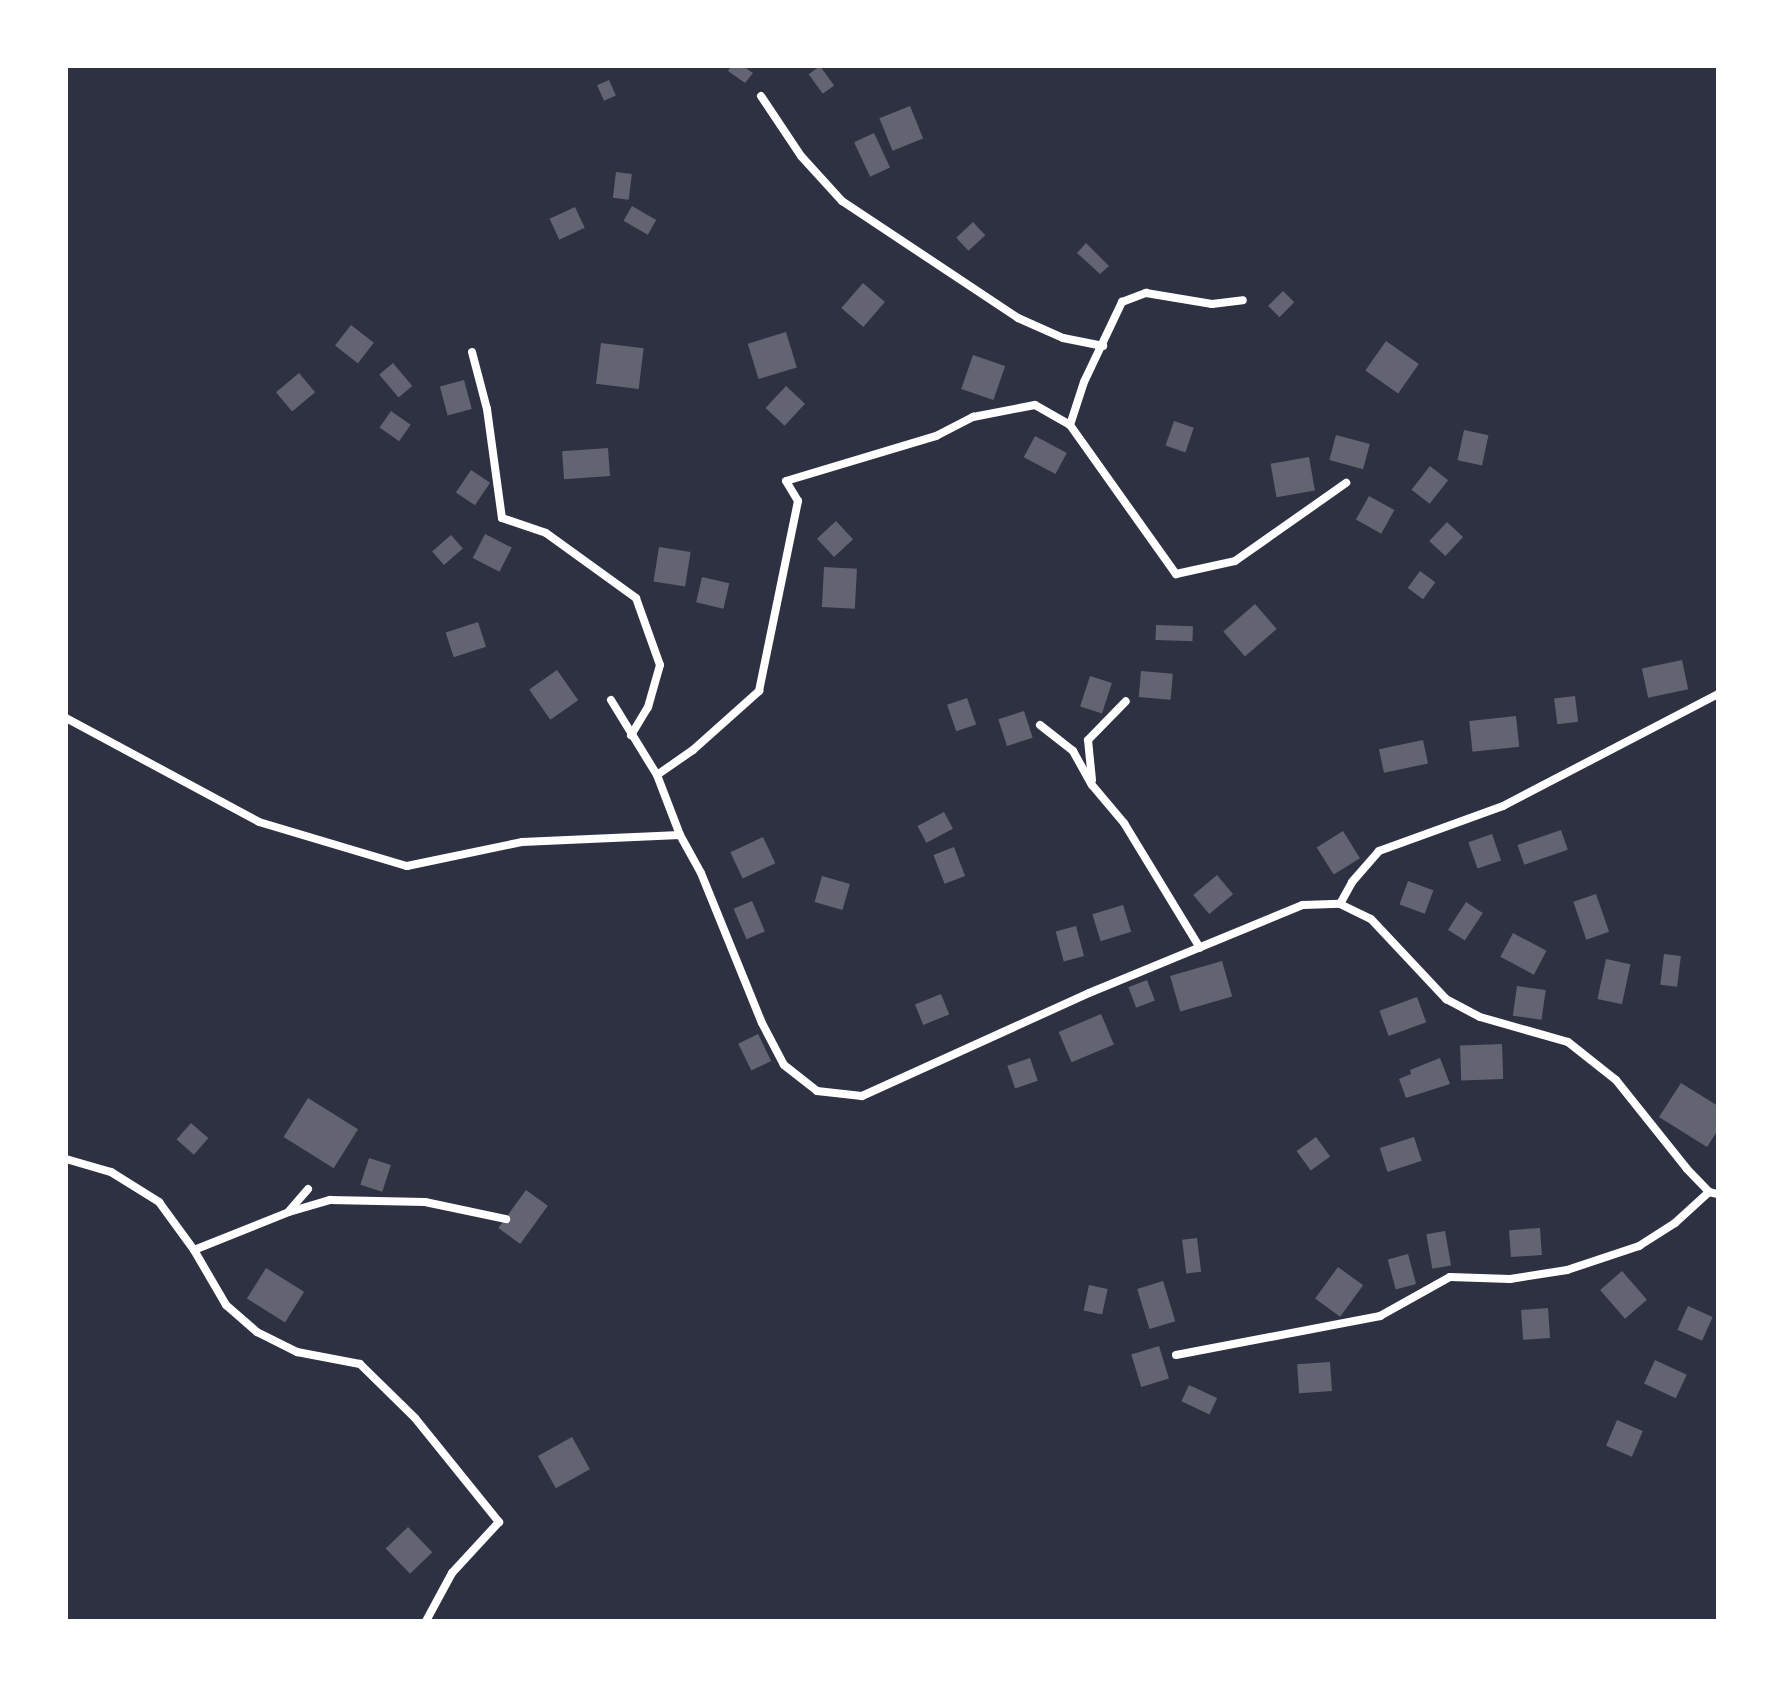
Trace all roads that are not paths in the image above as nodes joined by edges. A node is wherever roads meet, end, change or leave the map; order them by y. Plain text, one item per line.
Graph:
1 (761, 96) dead end
2 (1243, 300) dead end
3 (1103, 346) junction
4 (472, 352) dead end
5 (1070, 425) junction
6 (1346, 483) dead end
7 (1718, 694) edge
8 (611, 700) dead end
9 (1126, 701) dead end
10 (66, 718) edge
11 (1040, 725) dead end
12 (631, 735) junction
13 (657, 775) junction
14 (1092, 785) junction
15 (680, 835) junction
16 (1340, 904) junction
17 (1200, 948) junction
18 (66, 1159) edge
19 (308, 1189) dead end
20 (1713, 1193) edge
21 (289, 1212) junction
22 (506, 1219) dead end
23 (194, 1250) junction
24 (1176, 1355) dead end
25 (426, 1621) edge

1 - 3 street
2 - 3 street
3 - 5 street
4 - 12 street
5 - 6 street
5 - 13 street
7 - 16 street
8 - 12 street
9 - 14 street
10 - 15 street
11 - 14 street
12 - 13 street
13 - 15 street
14 - 17 street
15 - 17 street
16 - 17 street
16 - 20 street
18 - 23 street
19 - 21 street
20 - 24 street
21 - 22 street
21 - 23 street
23 - 25 street

